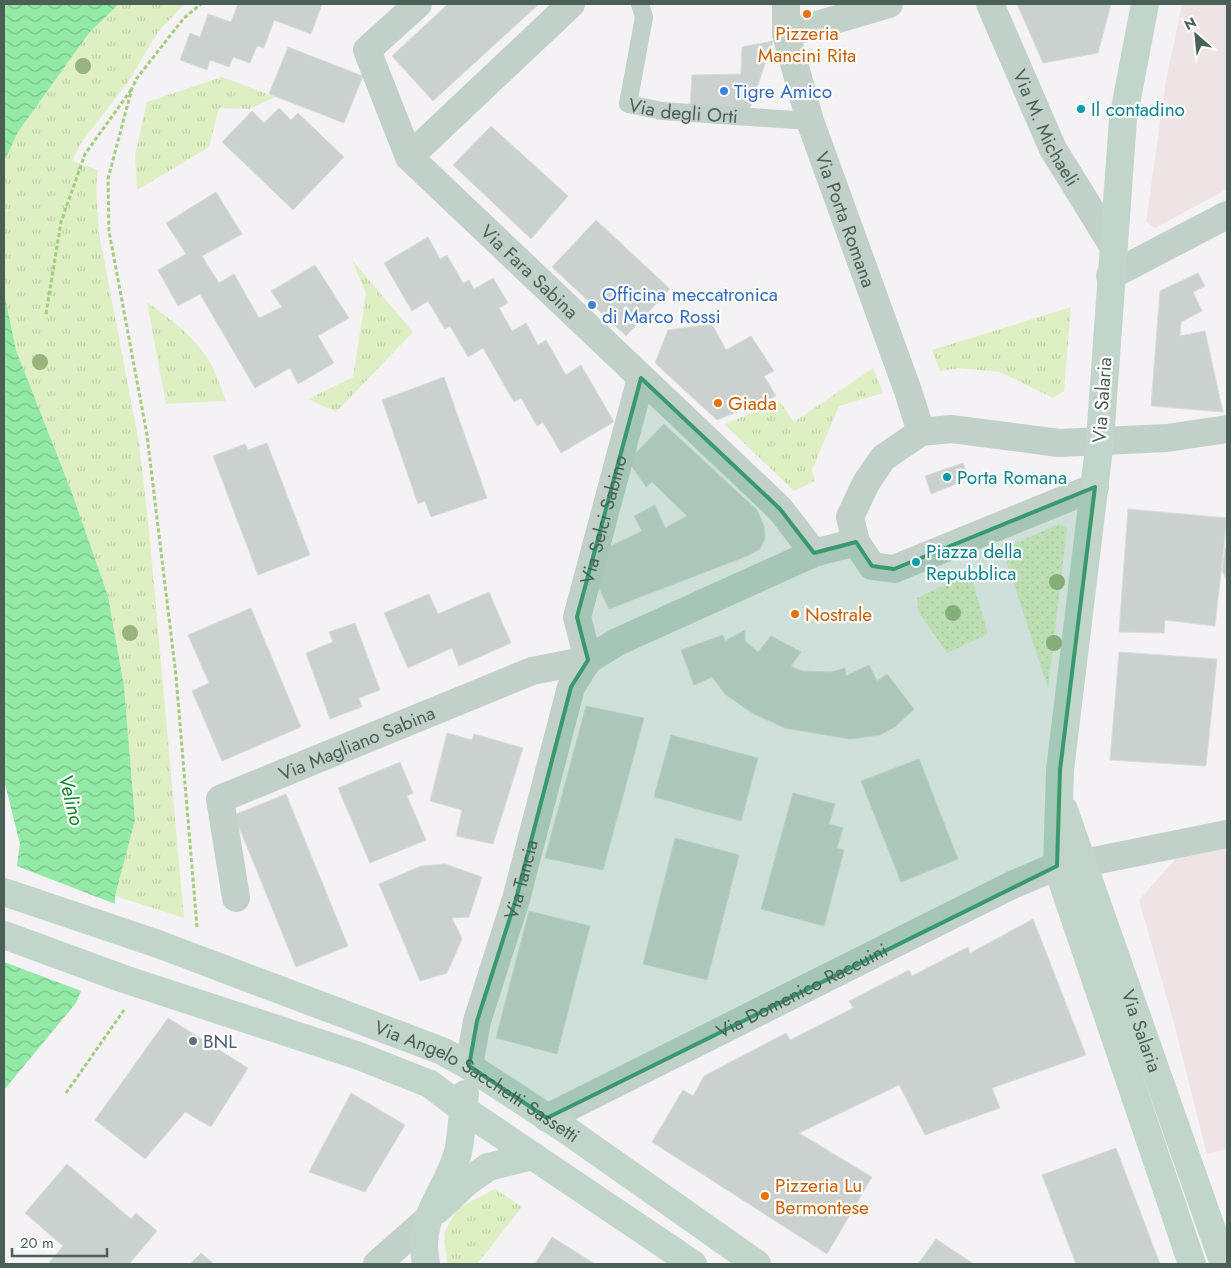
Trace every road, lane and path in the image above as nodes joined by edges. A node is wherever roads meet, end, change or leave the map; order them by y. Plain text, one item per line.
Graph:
1 (201, 4) edge
2 (418, 4) edge
3 (571, 4) edge
4 (640, 4) edge
5 (786, 4) edge
6 (889, 4) edge
7 (990, 4) edge
8 (1145, 4) edge
9 (786, 34) junction
10 (132, 88) junction
11 (810, 121) junction
12 (409, 157) junction
13 (1227, 215) edge
14 (1113, 246) junction
15 (1110, 276) junction
16 (46, 314) dead end
17 (641, 378) junction
18 (1227, 429) edge
19 (921, 432) junction
20 (1100, 440) junction
21 (1095, 487) junction
22 (856, 542) junction
23 (814, 554) junction
24 (588, 660) junction
25 (1059, 797) junction
26 (1227, 834) edge
27 (1084, 864) junction
28 (1057, 866) junction
29 (4, 892) edge
30 (236, 898) dead end
31 (198, 932) dead end
32 (4, 935) edge
33 (103, 1041) dead end
34 (468, 1066) junction
35 (66, 1093) dead end
36 (463, 1110) junction
37 (547, 1118) junction
38 (532, 1156) junction
39 (427, 1220) junction
40 (376, 1264) edge
41 (426, 1264) edge
42 (694, 1264) edge
43 (757, 1264) edge
44 (1192, 1264) edge
45 (1224, 1264) edge

1 - 10 path
2 - 12 street, Via Fara Sabina
3 - 12 street
4 - 11 lane, Via degli Orti
5 - 9 street, Via Porta Romana
6 - 9 street
7 - 14 street, Via M. Michaeli
8 - 14 main road, Via Salaria
9 - 11 street, Via Porta Romana
10 - 16 path
10 - 31 path
11 - 19 street, Via Porta Romana
12 - 17 street, Via Fara Sabina
13 - 15 street
14 - 15 main road, Via Salaria
15 - 20 main road, Via Salaria
17 - 23 street, Via Fara Sabina
17 - 24 street, Via Selci Sabino
18 - 20 street
19 - 20 street
19 - 22 street
20 - 21 main road, Via Salaria
21 - 22 street
21 - 25 main road, Via Salaria
22 - 23 street
23 - 24 street, Via Tancia
24 - 30 street, Via Magliano Sabina
24 - 34 street, Via Tancia
25 - 27 main road, Via Salaria
25 - 28 main road, Via Salaria
26 - 27 street
27 - 45 main road, Via Salaria
28 - 37 street, Via Domenico Raccuini
28 - 44 main road, Via Salaria
29 - 34 main road, Via Angelo Sacchetti Sassetti
32 - 36 main road, Via Angelo Sacchetti Sassetti
33 - 35 path
34 - 36 main road, Via Tancia
34 - 37 main road, Via Angelo Sacchetti Sassetti
36 - 38 main road, Via Angelo Sacchetti Sassetti
36 - 39 main road, Via Tancia
37 - 43 main road, Via Angelo Sacchetti Sassetti
38 - 39 main road
38 - 42 main road, Via Angelo Sacchetti Sassetti
39 - 40 street
39 - 41 main road, Via Tancia

